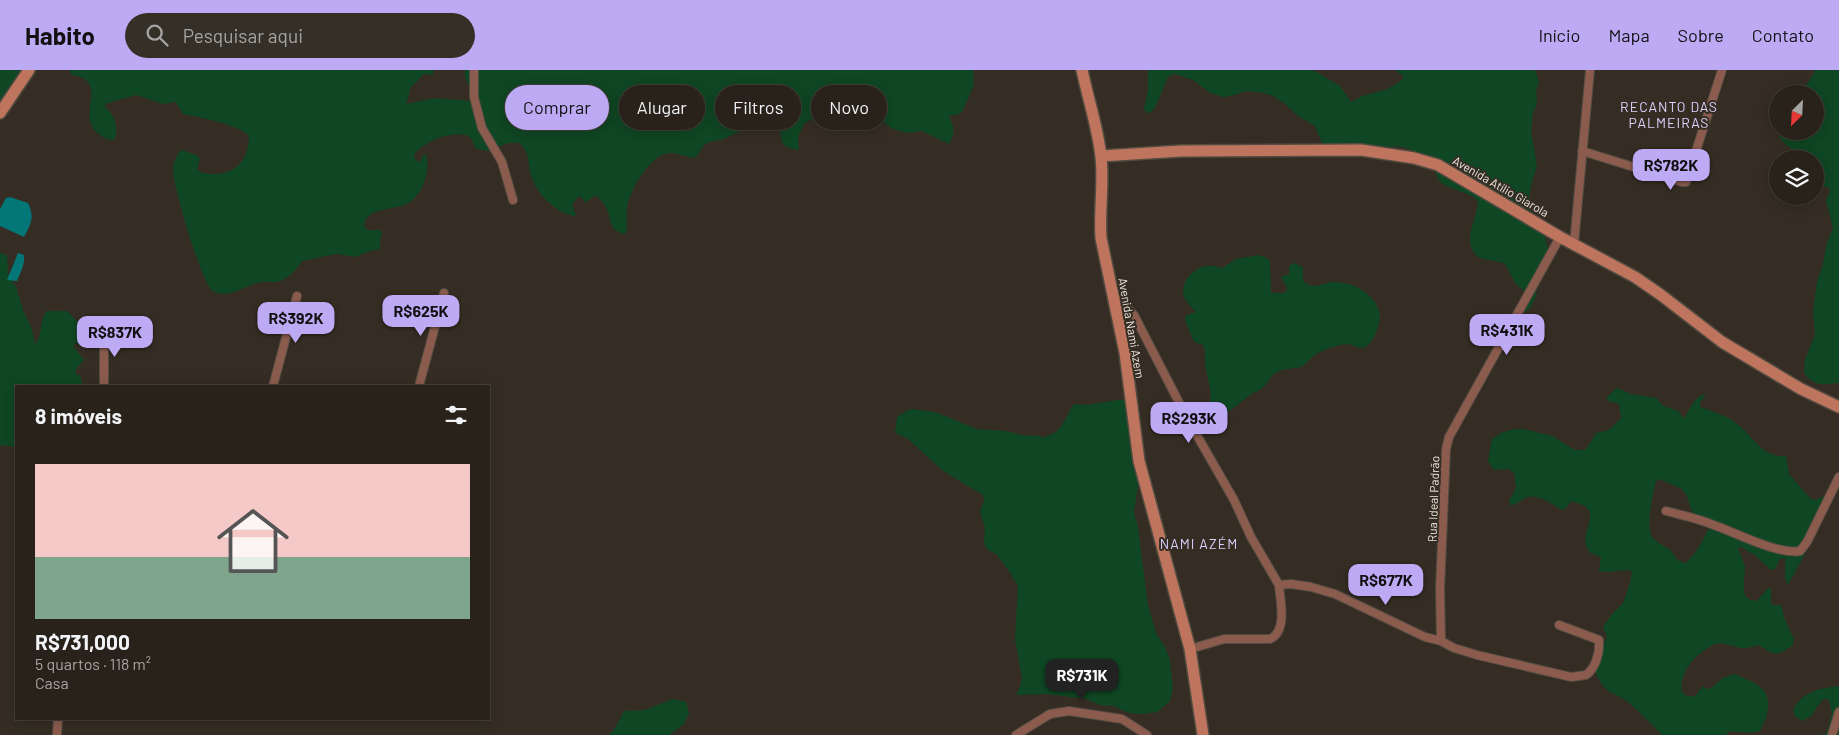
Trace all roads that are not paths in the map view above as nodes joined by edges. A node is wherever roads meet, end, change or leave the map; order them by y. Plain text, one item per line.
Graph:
1 (29, 70) edge
2 (474, 70) edge
3 (1082, 70) edge
4 (1590, 70) edge
5 (1722, 70) edge
6 (0, 113) edge
7 (1582, 151) junction
8 (1101, 156) junction
9 (513, 200) dead end
10 (1560, 237) junction
11 (1574, 244) junction
12 (1112, 292) junction
13 (444, 293) dead end
14 (297, 296) dead end
15 (104, 330) dead end
16 (104, 385) edge
17 (273, 385) edge
18 (419, 385) edge
19 (1839, 407) edge
20 (1839, 477) edge
21 (1666, 511) dead end
22 (1279, 585) junction
23 (1560, 625) dead end
24 (1441, 641) junction
25 (1190, 649) junction
26 (1839, 712) edge
27 (58, 720) edge
28 (57, 735) edge
29 (1016, 735) edge
30 (1147, 735) edge
31 (1203, 735) edge
32 (1832, 735) edge

1 - 6 street
2 - 9 street
3 - 8 street, Avenida Nami Azem
4 - 7 street
5 - 7 street
7 - 11 street
8 - 10 street, Avenida Atílio Giarola
8 - 12 street, Avenida Nami Azem
10 - 11 street, Avenida Atílio Giarola
10 - 24 street, Rua Ideal Padrão
11 - 19 street, Avenida Atílio Giarola
12 - 22 street
12 - 25 street, Avenida Nami Azem
13 - 18 street
14 - 17 street
15 - 16 street
20 - 21 street
22 - 24 street
22 - 25 street
23 - 24 street
25 - 31 street, Avenida Nami Azem
26 - 32 street
27 - 28 street
29 - 30 street

